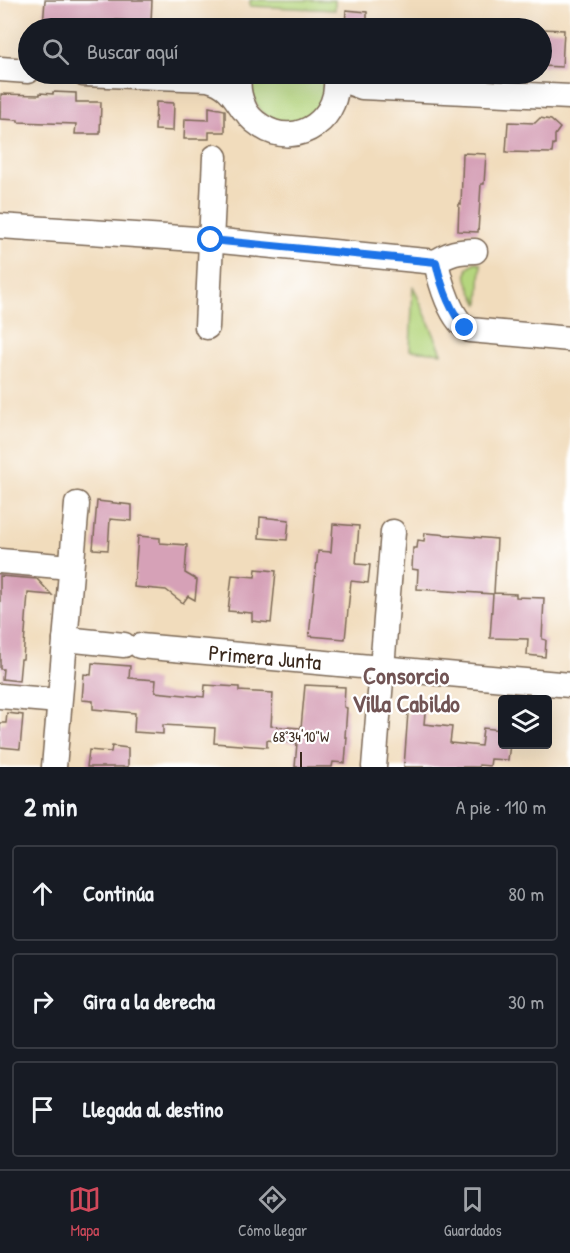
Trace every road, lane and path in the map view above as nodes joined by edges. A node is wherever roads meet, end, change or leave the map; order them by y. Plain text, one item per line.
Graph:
1 (0, 69) edge
2 (18, 70) edge
3 (223, 84) edge
4 (238, 84) edge
5 (336, 84) edge
6 (354, 84) edge
7 (362, 87) junction
8 (570, 97) edge
9 (331, 108) junction
10 (244, 110) junction
11 (215, 157) dead end
12 (0, 226) edge
13 (211, 240) junction
14 (475, 251) dead end
15 (436, 262) junction
16 (207, 327) dead end
17 (570, 339) edge
18 (77, 504) dead end
19 (393, 532) dead end
20 (0, 561) edge
21 (71, 567) junction
22 (65, 639) junction
23 (382, 668) junction
24 (570, 685) edge
25 (0, 696) edge
26 (59, 700) junction
27 (54, 767) edge
28 (374, 767) edge

1 - 2 street
3 - 10 street
4 - 10 street
5 - 9 street
6 - 7 street
7 - 8 street
7 - 9 street
9 - 10 street
11 - 13 street
12 - 13 street
13 - 15 street
13 - 16 street
14 - 15 street
15 - 17 street
18 - 21 street
19 - 23 street
20 - 21 street
21 - 22 street
22 - 23 street, Primera Junta
22 - 26 street
23 - 24 street, Primera Junta
23 - 28 street
25 - 26 street
26 - 27 street

